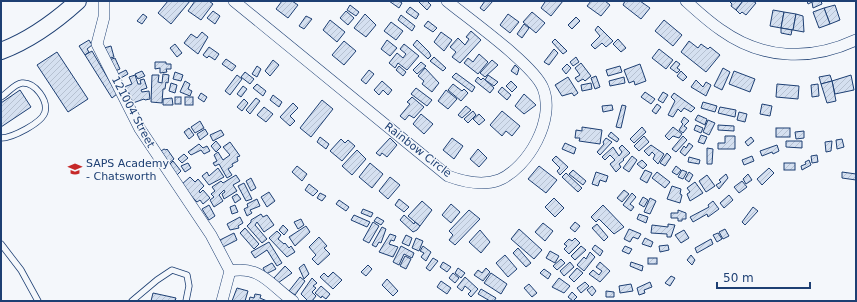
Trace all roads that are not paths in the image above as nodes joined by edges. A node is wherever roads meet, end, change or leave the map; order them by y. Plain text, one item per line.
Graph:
1 (78, 1) edge
2 (104, 1) edge
3 (234, 1) edge
4 (447, 1) edge
5 (686, 1) edge
6 (856, 40) edge
7 (1, 51) edge
8 (1, 97) edge
9 (1, 138) edge
10 (1, 244) edge
11 (230, 271) junction
12 (38, 301) edge
13 (132, 301) edge
14 (186, 301) edge
15 (222, 301) edge
16 (293, 301) edge

1 - 7 street
2 - 11 street, 121004 Street
3 - 4 street, Rainbow Circle
5 - 6 street
8 - 9 lane
10 - 12 lane
11 - 15 street
11 - 16 street
13 - 14 lane

